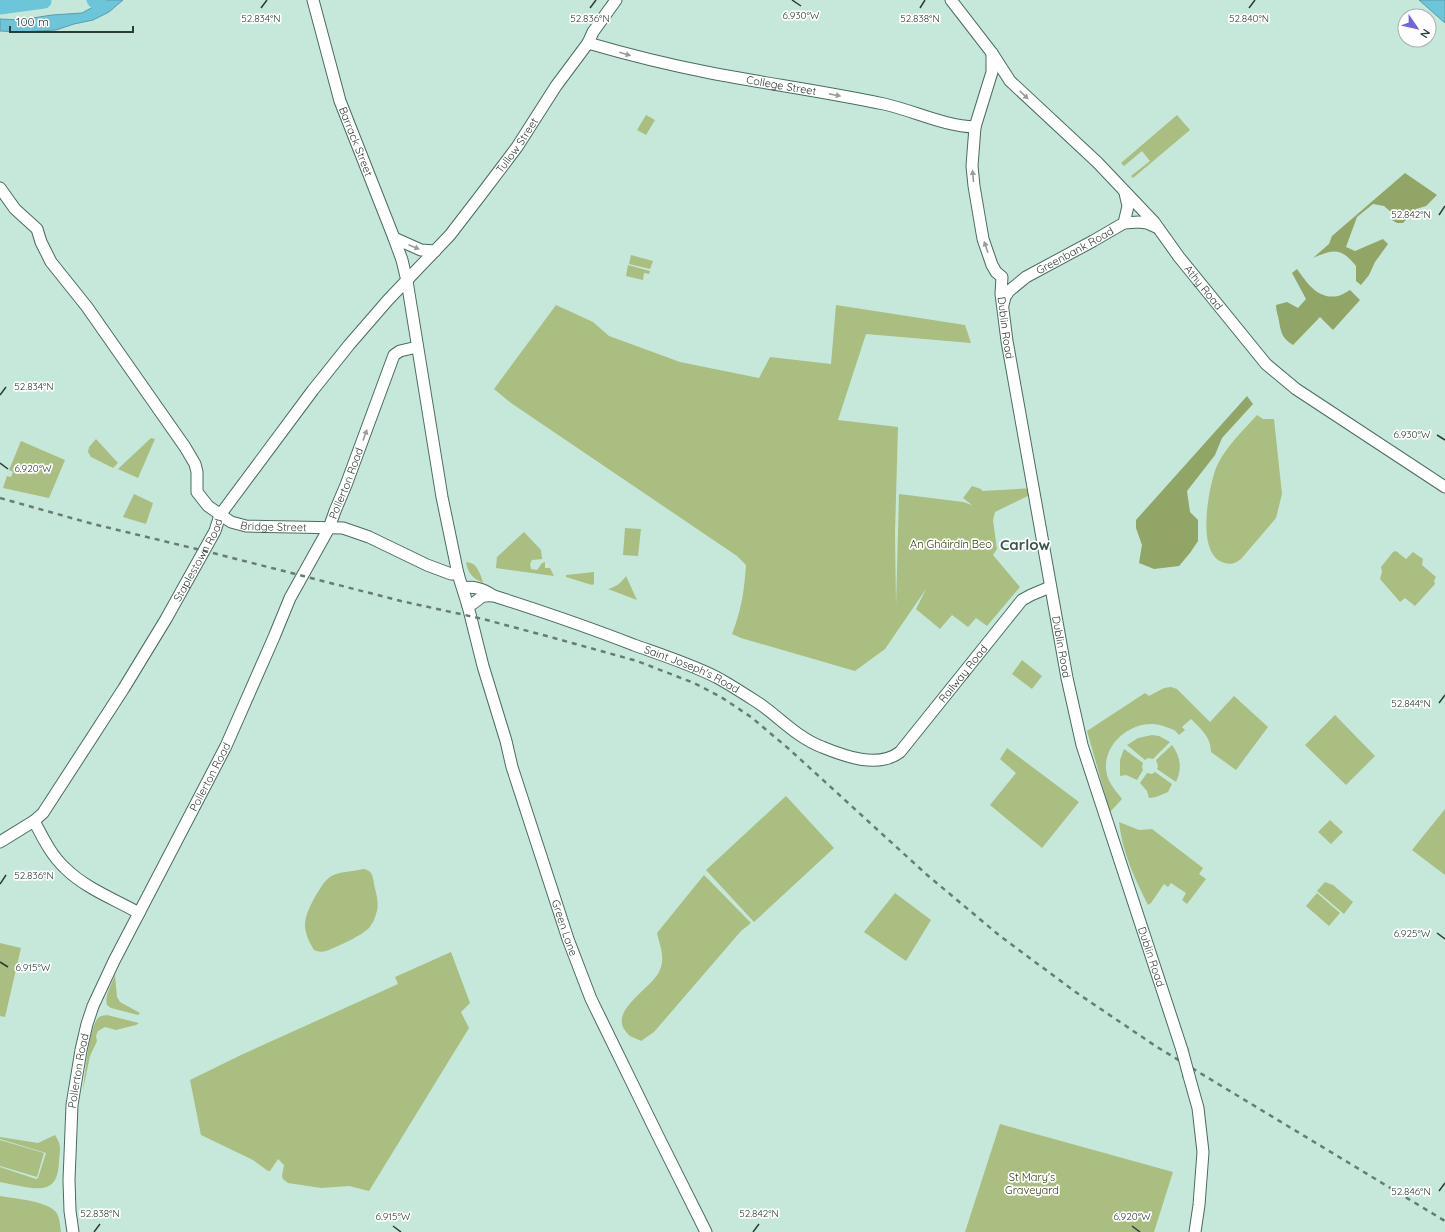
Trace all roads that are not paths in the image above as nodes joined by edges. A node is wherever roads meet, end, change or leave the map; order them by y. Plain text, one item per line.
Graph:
1 (313, 0) edge
2 (616, 0) edge
3 (951, 0) edge
4 (588, 43) junction
5 (992, 53) junction
6 (1010, 80) junction
7 (988, 87) junction
8 (975, 127) junction
9 (0, 188) edge
10 (1125, 191) junction
11 (1124, 223) junction
12 (1154, 223) junction
13 (394, 238) junction
14 (435, 251) junction
15 (1002, 277) junction
16 (1026, 277) junction
17 (407, 281) junction
18 (1003, 305) junction
19 (416, 347) junction
20 (1445, 487) edge
21 (220, 516) junction
22 (329, 528) junction
23 (458, 574) junction
24 (1050, 587) junction
25 (463, 588) junction
26 (494, 596) junction
27 (468, 606) junction
28 (878, 760) joint
29 (34, 822) junction
30 (0, 842) edge
31 (139, 913) junction
32 (73, 1232) edge
33 (706, 1232) edge
34 (1195, 1232) edge

1 - 13 main road, Barrack Street
2 - 4 main road, Tullow Street
3 - 5 main road, Athy Road
4 -> 8 main road, College Street
4 - 14 main road, Tullow Street
5 - 6 main road, Athy Road
5 - 7 main road
6 - 7 main road
6 -> 10 main road, Athy Road
7 - 8 main road
15 -> 8 main road
9 - 21 main road, Bridge Street
10 - 11 main road, Greenbank Road
10 - 12 main road, Athy Road
11 - 12 main road, Greenbank Road
11 - 16 main road, Greenbank Road
12 - 20 main road, Athy Road
13 -> 14 main road
13 - 17 main road, Barrack Street
14 - 17 main road, Tullow Street
15 - 16 main road, Greenbank Road
15 - 18 main road, Dublin Road
16 - 18 main road, Greenbank Road
17 - 19 main road, Barrack Street
17 - 21 main road, Staplestown Road
18 - 24 main road, Dublin Road
22 -> 19 main road, Pollerton Road
19 - 23 main road, Green Lane
21 - 22 main road, Bridge Street
21 - 29 main road, Staplestown Road
22 - 23 main road, Bridge Street
22 - 31 main road, Pollerton Road
23 - 25 main road, Green Lane
24 - 28 main road, Railway Road
24 - 34 main road, Dublin Road, bridge
25 - 26 main road, Saint Joseph's Road
25 - 27 main road, Green Lane
26 - 27 main road
26 - 28 main road, Saint Joseph's Road
27 - 33 main road, Green Lane
29 - 30 main road, Staplestown Road
29 - 31 main road
31 - 32 main road, Pollerton Road

